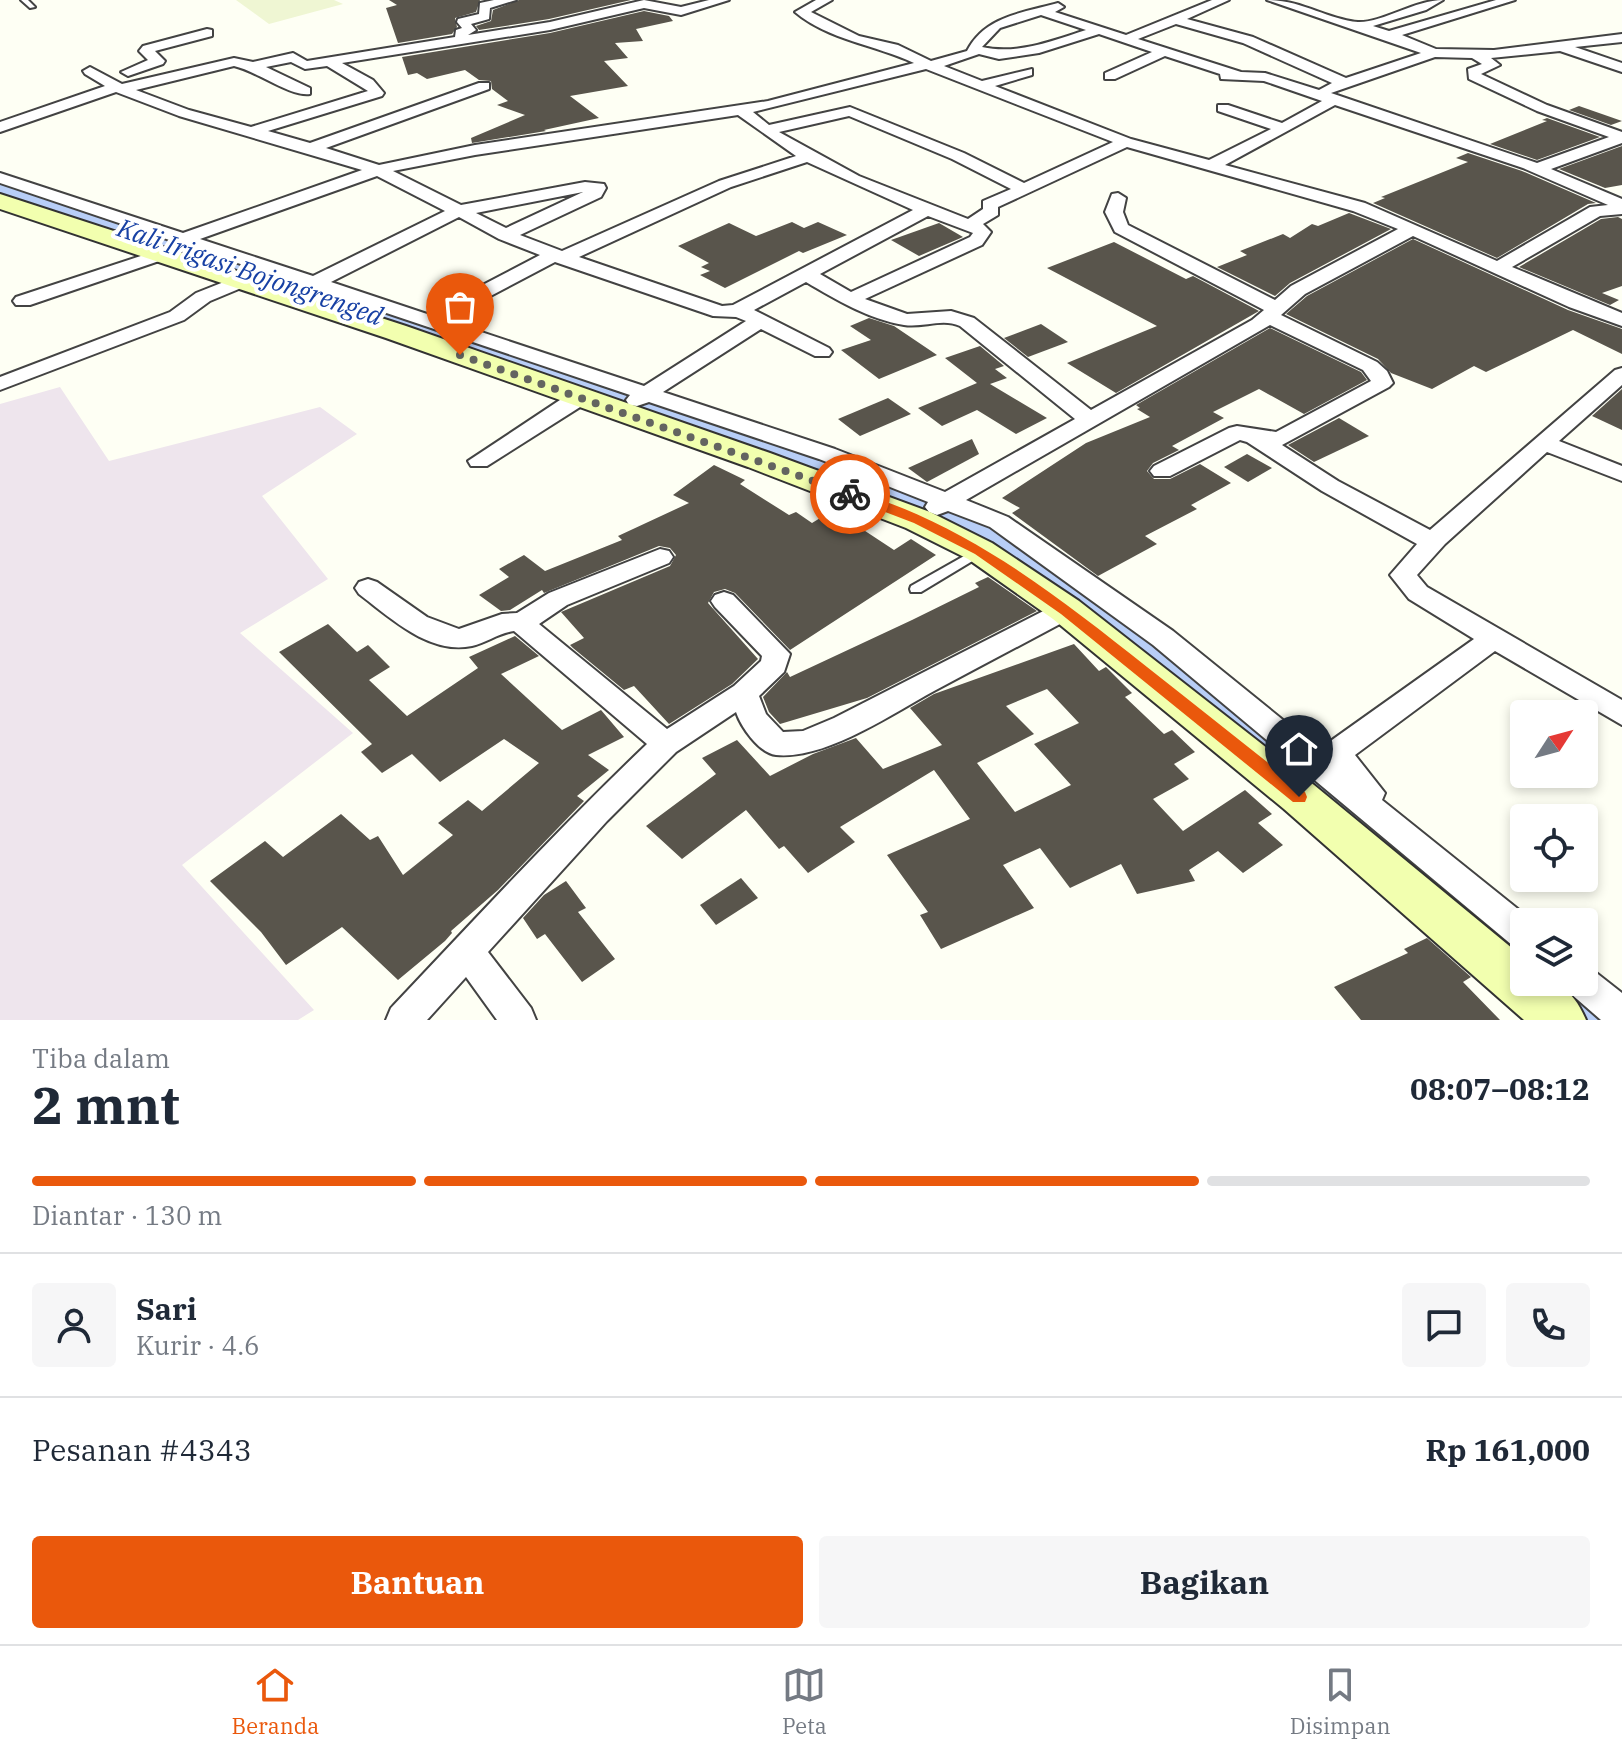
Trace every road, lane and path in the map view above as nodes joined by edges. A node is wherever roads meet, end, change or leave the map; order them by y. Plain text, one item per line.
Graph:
1 (24, 0) edge
2 (510, 0) edge
3 (723, 0) edge
4 (826, 0) edge
5 (1223, 0) edge
6 (1273, 0) edge
7 (1308, 0) edge
8 (1437, 0) edge
9 (1509, 0) edge
10 (1068, 4) dead end
11 (1290, 5) junction
12 (32, 7) dead end
13 (1043, 12) junction
14 (1174, 19) junction
15 (1360, 26) junction
16 (1096, 31) junction
17 (207, 33) dead end
18 (1389, 35) junction
19 (1622, 38) edge
20 (1124, 40) junction
21 (463, 41) junction
22 (1563, 47) junction
23 (974, 49) junction
24 (1164, 52) junction
25 (1434, 53) junction
26 (1475, 54) junction
27 (330, 62) junction
28 (928, 65) junction
29 (253, 66) junction
30 (1622, 68) edge
31 (1027, 72) dead end
32 (1110, 76) dead end
33 (108, 82) junction
34 (1345, 83) junction
35 (983, 85) junction
36 (484, 86) dead end
37 (305, 91) dead end
38 (1332, 100) junction
39 (1223, 108) dead end
40 (740, 109) junction
41 (0, 127) edge
42 (1283, 128) junction
43 (767, 130) junction
44 (254, 131) junction
45 (1622, 137) edge
46 (1126, 142) junction
47 (311, 148) junction
48 (808, 157) junction
49 (1210, 166) junction
50 (1538, 168) junction
51 (378, 170) junction
52 (0, 178) edge
53 (1024, 189) junction
54 (1118, 198) dead end
55 (0, 201) edge
56 (1622, 207) edge
57 (927, 210) junction
58 (458, 211) junction
59 (970, 225) junction
60 (1412, 229) junction
61 (505, 235) junction
62 (170, 247) junction
63 (558, 256) junction
64 (1498, 268) junction
65 (240, 272) junction
66 (804, 273) junction
67 (313, 284) junction
68 (852, 298) junction
69 (23, 301) dead end
70 (737, 311) junction
71 (1271, 312) junction
72 (1622, 320) edge
73 (760, 321) junction
74 (411, 325) junction
75 (822, 352) dead end
76 (536, 369) junction
77 (1622, 374) edge
78 (0, 384) edge
79 (580, 397) junction
80 (635, 402) junction
81 (1090, 420) junction
82 (1256, 438) junction
83 (1544, 443) junction
84 (479, 461) dead end
85 (1162, 471) dead end
86 (1622, 474) edge
87 (933, 510) junction
88 (1432, 542) junction
89 (980, 551) junction
90 (660, 557) dead end
91 (368, 588) dead end
92 (916, 589) dead end
93 (724, 601) dead end
94 (1066, 610) junction
95 (521, 623) junction
96 (1494, 638) junction
97 (744, 693) junction
98 (1622, 714) edge
99 (666, 744) junction
100 (1397, 831) junction
101 (1510, 923) edge
102 (467, 951) junction
103 (1598, 995) edge
104 (1622, 1015) edge
105 (404, 1020) edge
106 (518, 1020) edge
107 (1561, 1020) edge

1 - 12 lane
2 - 21 street
3 - 21 street
4 - 28 street
5 - 14 street
6 - 11 street
7 - 11 street
8 - 15 street
9 - 18 street
10 - 13 street
11 - 15 street
13 - 16 street
13 - 23 street
14 - 20 street
14 - 34 street
15 - 18 street
16 - 20 street
16 - 23 street
17 - 33 street
18 - 25 street
19 - 22 street
20 - 24 street
21 - 27 street
22 - 26 street
22 - 30 street
23 - 28 street
24 - 32 street
24 - 38 street
25 - 26 street
25 - 34 street
26 - 45 street
27 - 29 street
27 - 44 street
28 - 35 street
28 - 40 street
29 - 33 street
29 - 37 street
31 - 35 street
33 - 41 street
33 - 44 street
34 - 38 street
35 - 46 street
36 - 47 street
38 - 42 street
38 - 50 street
39 - 42 street
40 - 43 street
40 - 51 street
42 - 49 street
43 - 48 street
43 - 53 street
44 - 47 street
45 - 50 street
46 - 49 street
46 - 53 street
47 - 51 street
48 - 57 street
48 - 63 street
49 - 60 street
50 - 56 street
51 - 58 street
51 - 62 street
52 - 62 street
53 - 59 street
54 - 71 street
55 - 62 main road
56 - 64 street
57 - 59 street
57 - 66 street
58 - 61 street
58 - 61 street
58 - 67 street
59 - 68 street
60 - 64 street
60 - 71 street
61 - 63 street
62 - 65 main road
62 - 69 street
63 - 70 street
63 - 74 street
64 - 72 street
65 - 67 street
65 - 74 main road
65 - 78 street
66 - 68 street
66 - 70 street
67 - 74 street
68 - 81 street
70 - 73 street
71 - 81 street
71 - 82 street
73 - 75 street
73 - 80 street
74 - 76 main road
76 - 79 main road
76 - 80 street
77 - 83 street
79 - 80 main road
79 - 84 street
80 - 87 main road
81 - 87 street
82 - 85 street
82 - 88 street
83 - 86 street
83 - 88 street
87 - 89 main road
87 - 100 street
88 - 96 street
89 - 92 lane
89 - 94 main road
90 - 95 street
91 - 95 street
93 - 97 street
94 - 97 street
94 - 107 main road
95 - 99 street
96 - 98 street
96 - 100 street
97 - 99 street
99 - 102 street
100 - 101 street
102 - 105 street
102 - 106 street
103 - 104 street

